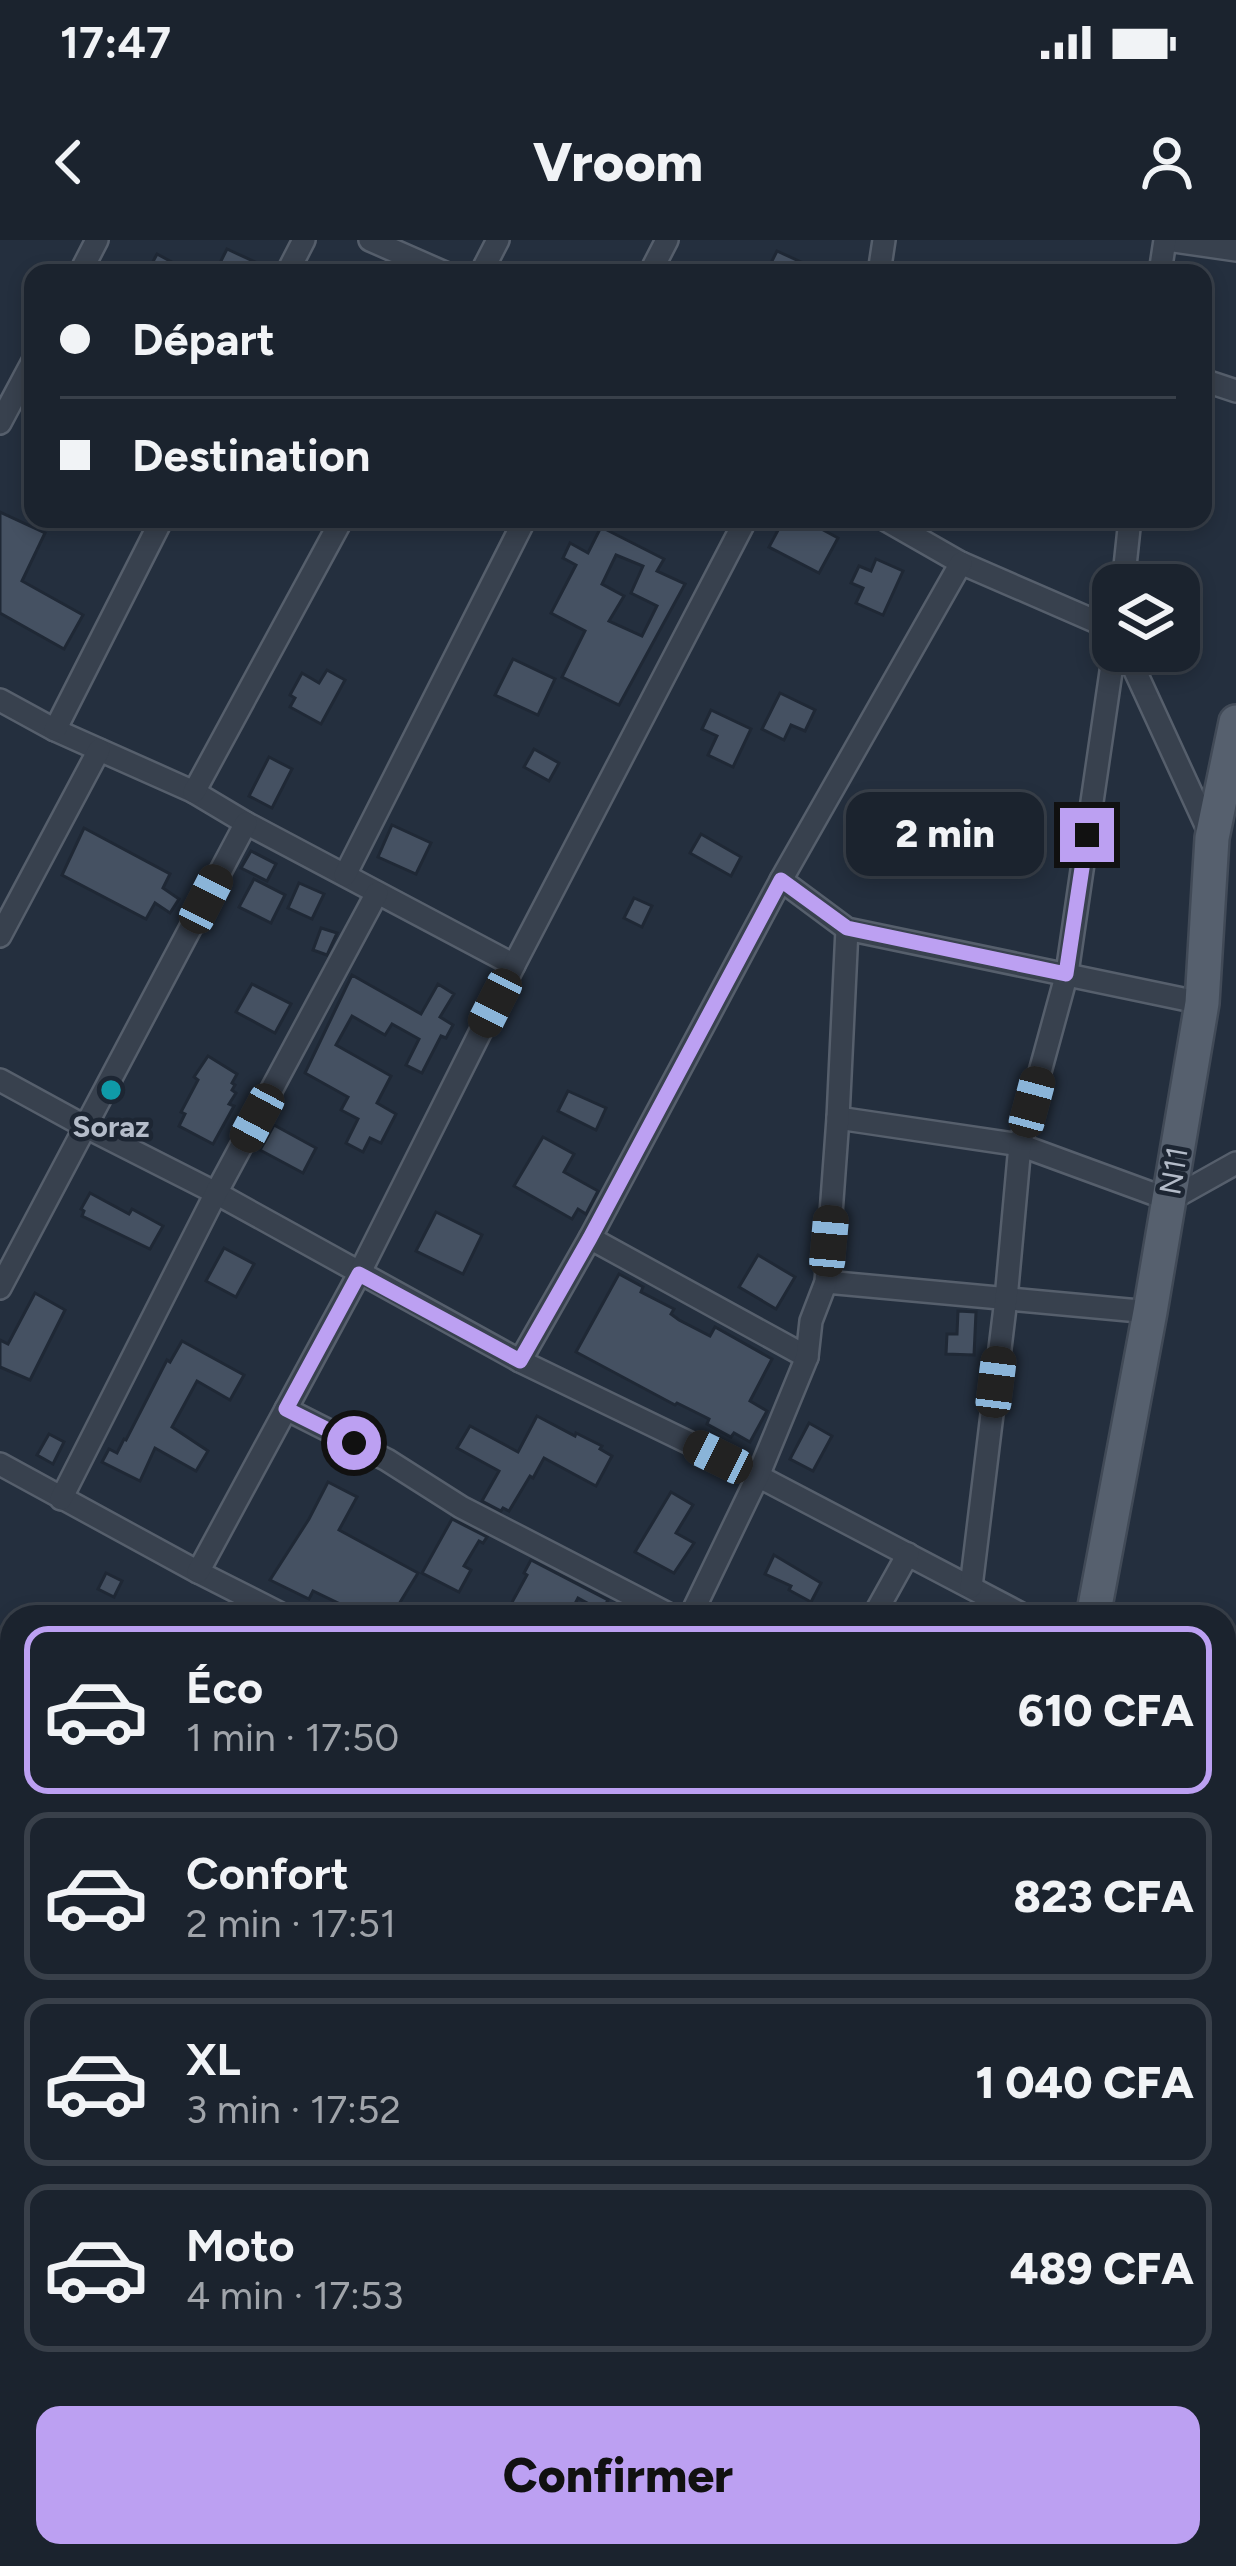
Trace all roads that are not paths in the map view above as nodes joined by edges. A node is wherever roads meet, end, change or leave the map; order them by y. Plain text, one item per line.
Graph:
1 (370, 240) edge
2 (1166, 240) edge
3 (1236, 250) edge
4 (425, 264) edge
5 (24, 378) edge
6 (0, 423) edge
7 (157, 528) edge
8 (337, 528) edge
9 (520, 528) edge
10 (741, 528) edge
11 (900, 528) edge
12 (1129, 528) edge
13 (961, 562) junction
14 (1125, 564) edge
15 (1092, 620) edge
16 (1111, 672) edge
17 (1136, 672) edge
18 (0, 700) edge
19 (1236, 722) edge
20 (55, 730) junction
21 (99, 750) junction
22 (194, 792) junction
23 (246, 823) junction
24 (1211, 838) junction
25 (345, 875) junction
26 (781, 880) junction
27 (377, 892) junction
28 (847, 928) junction
29 (0, 936) edge
30 (514, 964) junction
31 (1066, 974) junction
32 (1202, 1003) junction
33 (0, 1080) edge
34 (838, 1118) junction
35 (86, 1127) junction
36 (1020, 1145) junction
37 (1236, 1163) edge
38 (217, 1193) junction
39 (1169, 1200) junction
40 (590, 1238) junction
41 (359, 1274) junction
42 (826, 1282) junction
43 (0, 1288) edge
44 (1006, 1299) junction
45 (1150, 1312) junction
46 (807, 1357) junction
47 (520, 1361) junction
48 (286, 1409) junction
49 (0, 1464) edge
50 (758, 1476) junction
51 (61, 1499) junction
52 (908, 1554) junction
53 (198, 1572) junction
54 (971, 1587) junction
55 (263, 1605) edge
56 (651, 1605) edge
57 (695, 1605) edge
58 (880, 1605) edge
59 (1005, 1605) edge
60 (1095, 1605) edge

1 - 4 street
2 - 3 street
5 - 6 street
7 - 20 street
8 - 22 street
9 - 25 street
10 - 30 street
11 - 13 street
12 - 14 street
13 - 15 street
13 - 26 street
16 - 31 street
17 - 24 street
18 - 20 street
19 - 24 main road, N11
20 - 21 street
21 - 22 street
21 - 29 street
22 - 23 street
23 - 25 street
23 - 35 street
24 - 32 main road, N11
25 - 27 street
26 - 28 street
26 - 40 street
27 - 30 street
27 - 38 street
28 - 31 street
28 - 34 street
30 - 41 street
31 - 32 street
31 - 36 street
32 - 39 main road, N11
33 - 35 street
34 - 36 street
34 - 42 street
35 - 38 street
35 - 43 street
36 - 39 street
36 - 44 street
37 - 39 street
38 - 41 street
38 - 51 street
39 - 45 main road, N11
40 - 46 street
40 - 47 street
41 - 47 street
41 - 48 street
42 - 44 street
42 - 46 street
44 - 45 street
44 - 54 street
45 - 60 main road, N11
46 - 50 street
47 - 50 street
48 - 53 street
48 - 56 street
49 - 51 street
50 - 52 street
50 - 57 street
51 - 53 street
52 - 54 street
52 - 58 street
53 - 55 street
54 - 59 street

